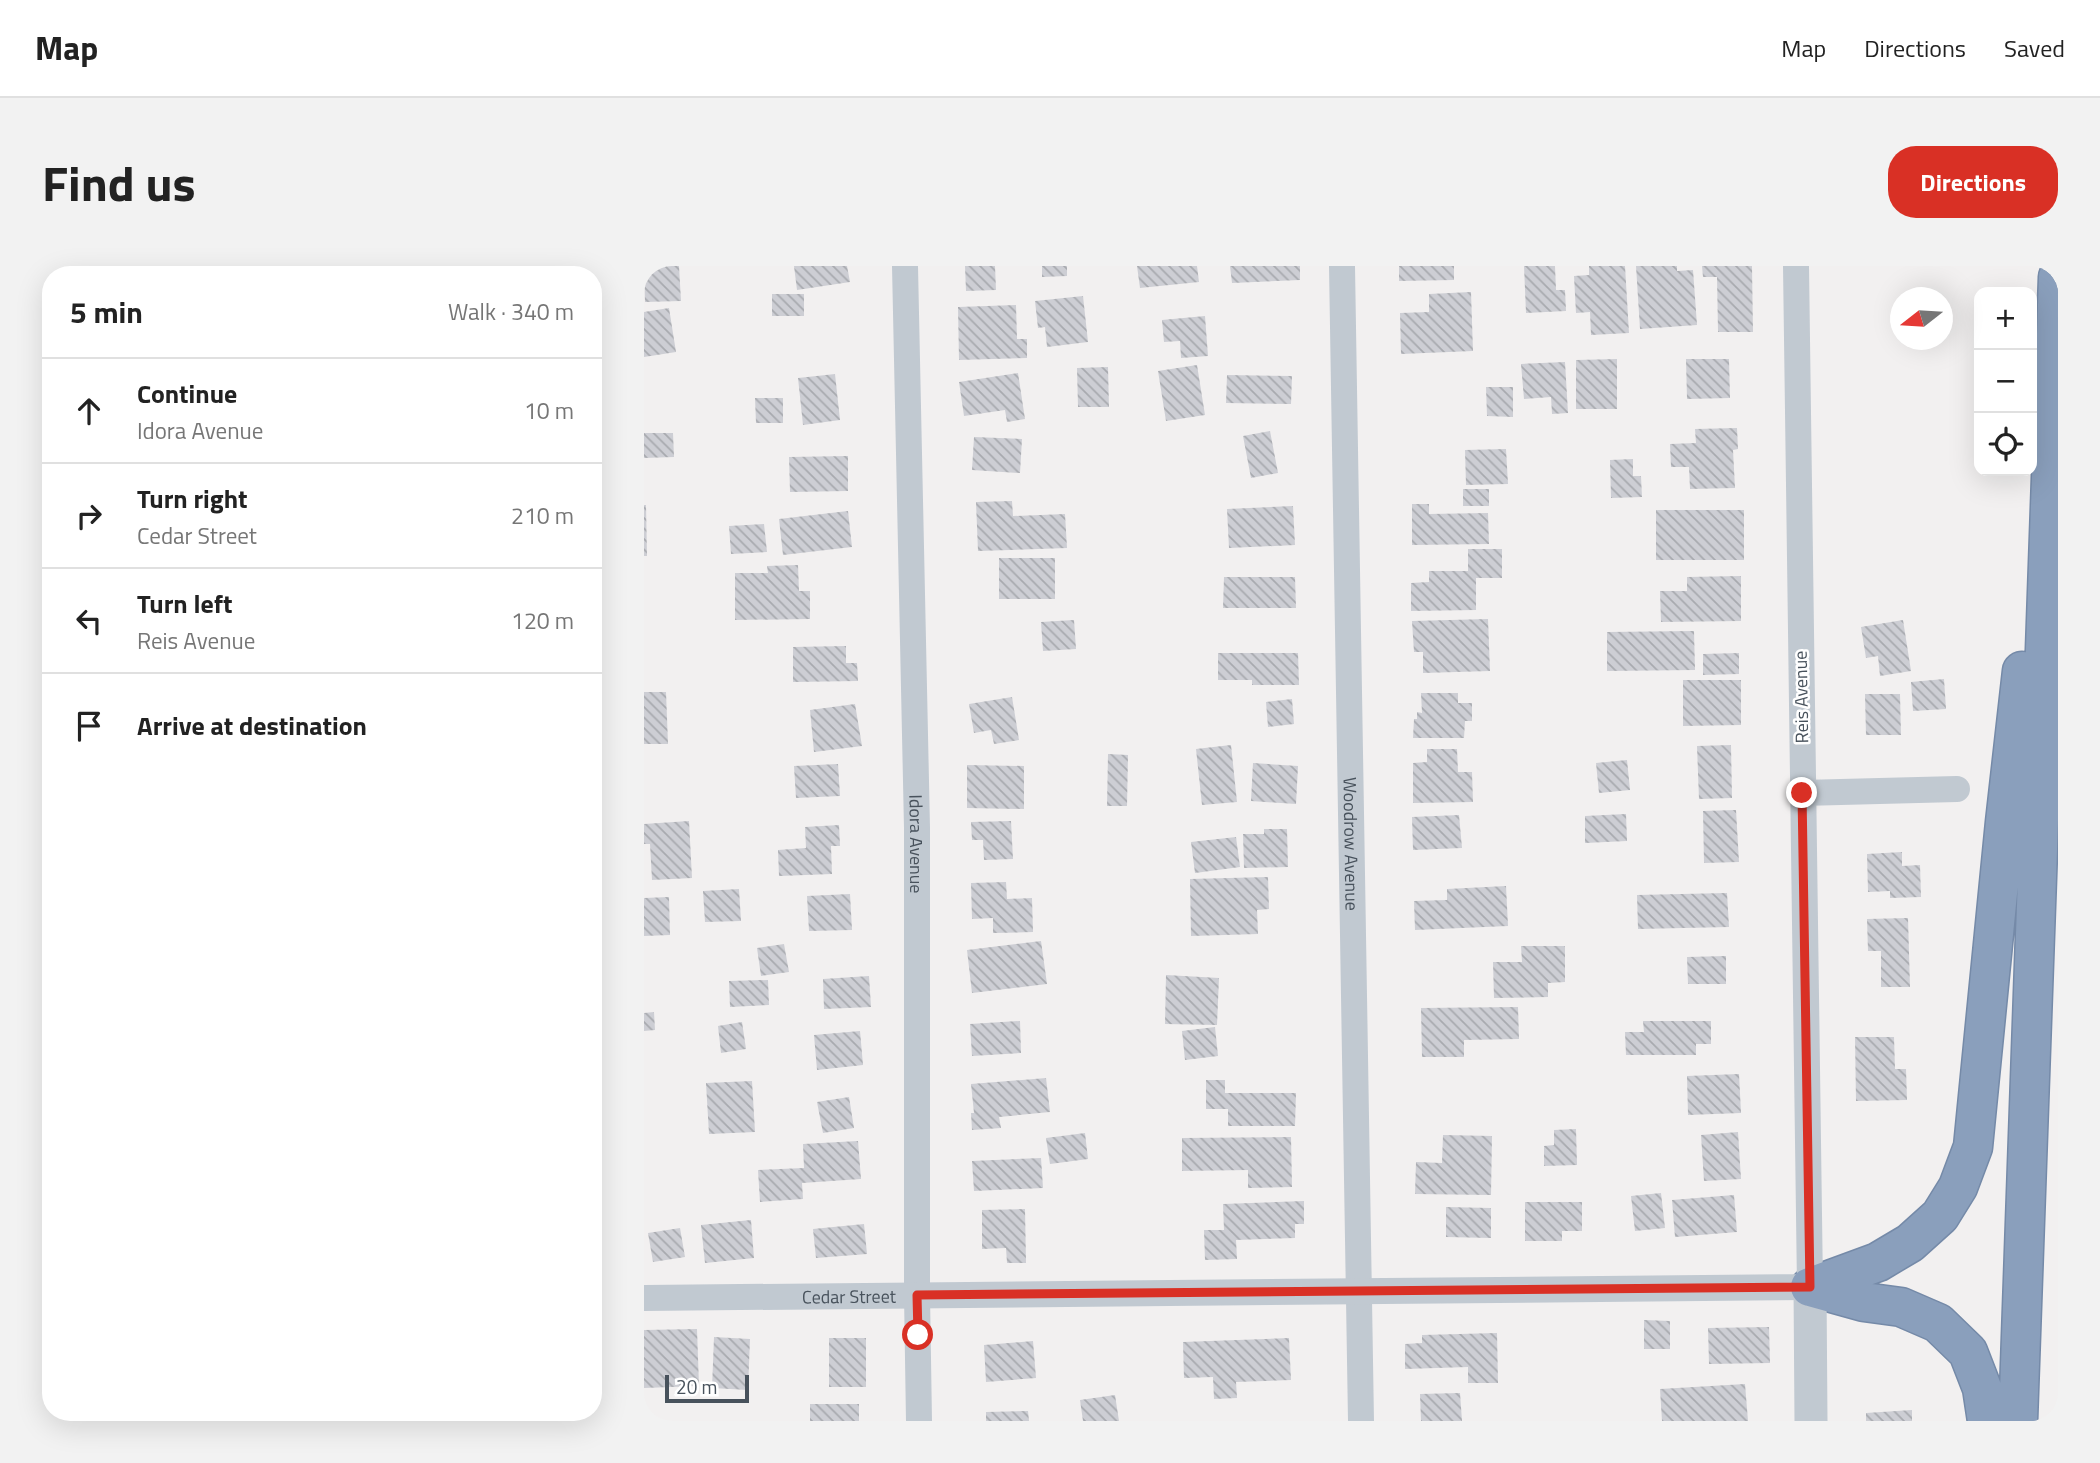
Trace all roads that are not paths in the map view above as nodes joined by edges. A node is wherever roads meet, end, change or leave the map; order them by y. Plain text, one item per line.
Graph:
1 (905, 266) edge
2 (1342, 266) edge
3 (1796, 266) edge
4 (2058, 276) edge
5 (2050, 475) junction
6 (1957, 789) dead end
7 (1802, 793) junction
8 (1810, 1287) junction
9 (1359, 1291) junction
10 (917, 1295) junction
11 (644, 1297) edge
12 (919, 1421) edge
13 (1361, 1421) edge
14 (1811, 1421) edge
15 (1987, 1421) edge
16 (2018, 1421) edge

1 - 10 street, Idora Avenue
2 - 9 street, Woodrow Avenue
3 - 7 street, Reis Avenue
4 - 5 highway
5 - 8 highway
5 - 16 highway
6 - 7 street
7 - 8 street, Reis Avenue
8 - 9 street, Cedar Street
8 - 14 street, Reis Avenue
8 - 15 highway
9 - 10 street, Cedar Street
9 - 13 street, Woodrow Avenue
10 - 11 street, Cedar Street
10 - 12 street, Idora Avenue

